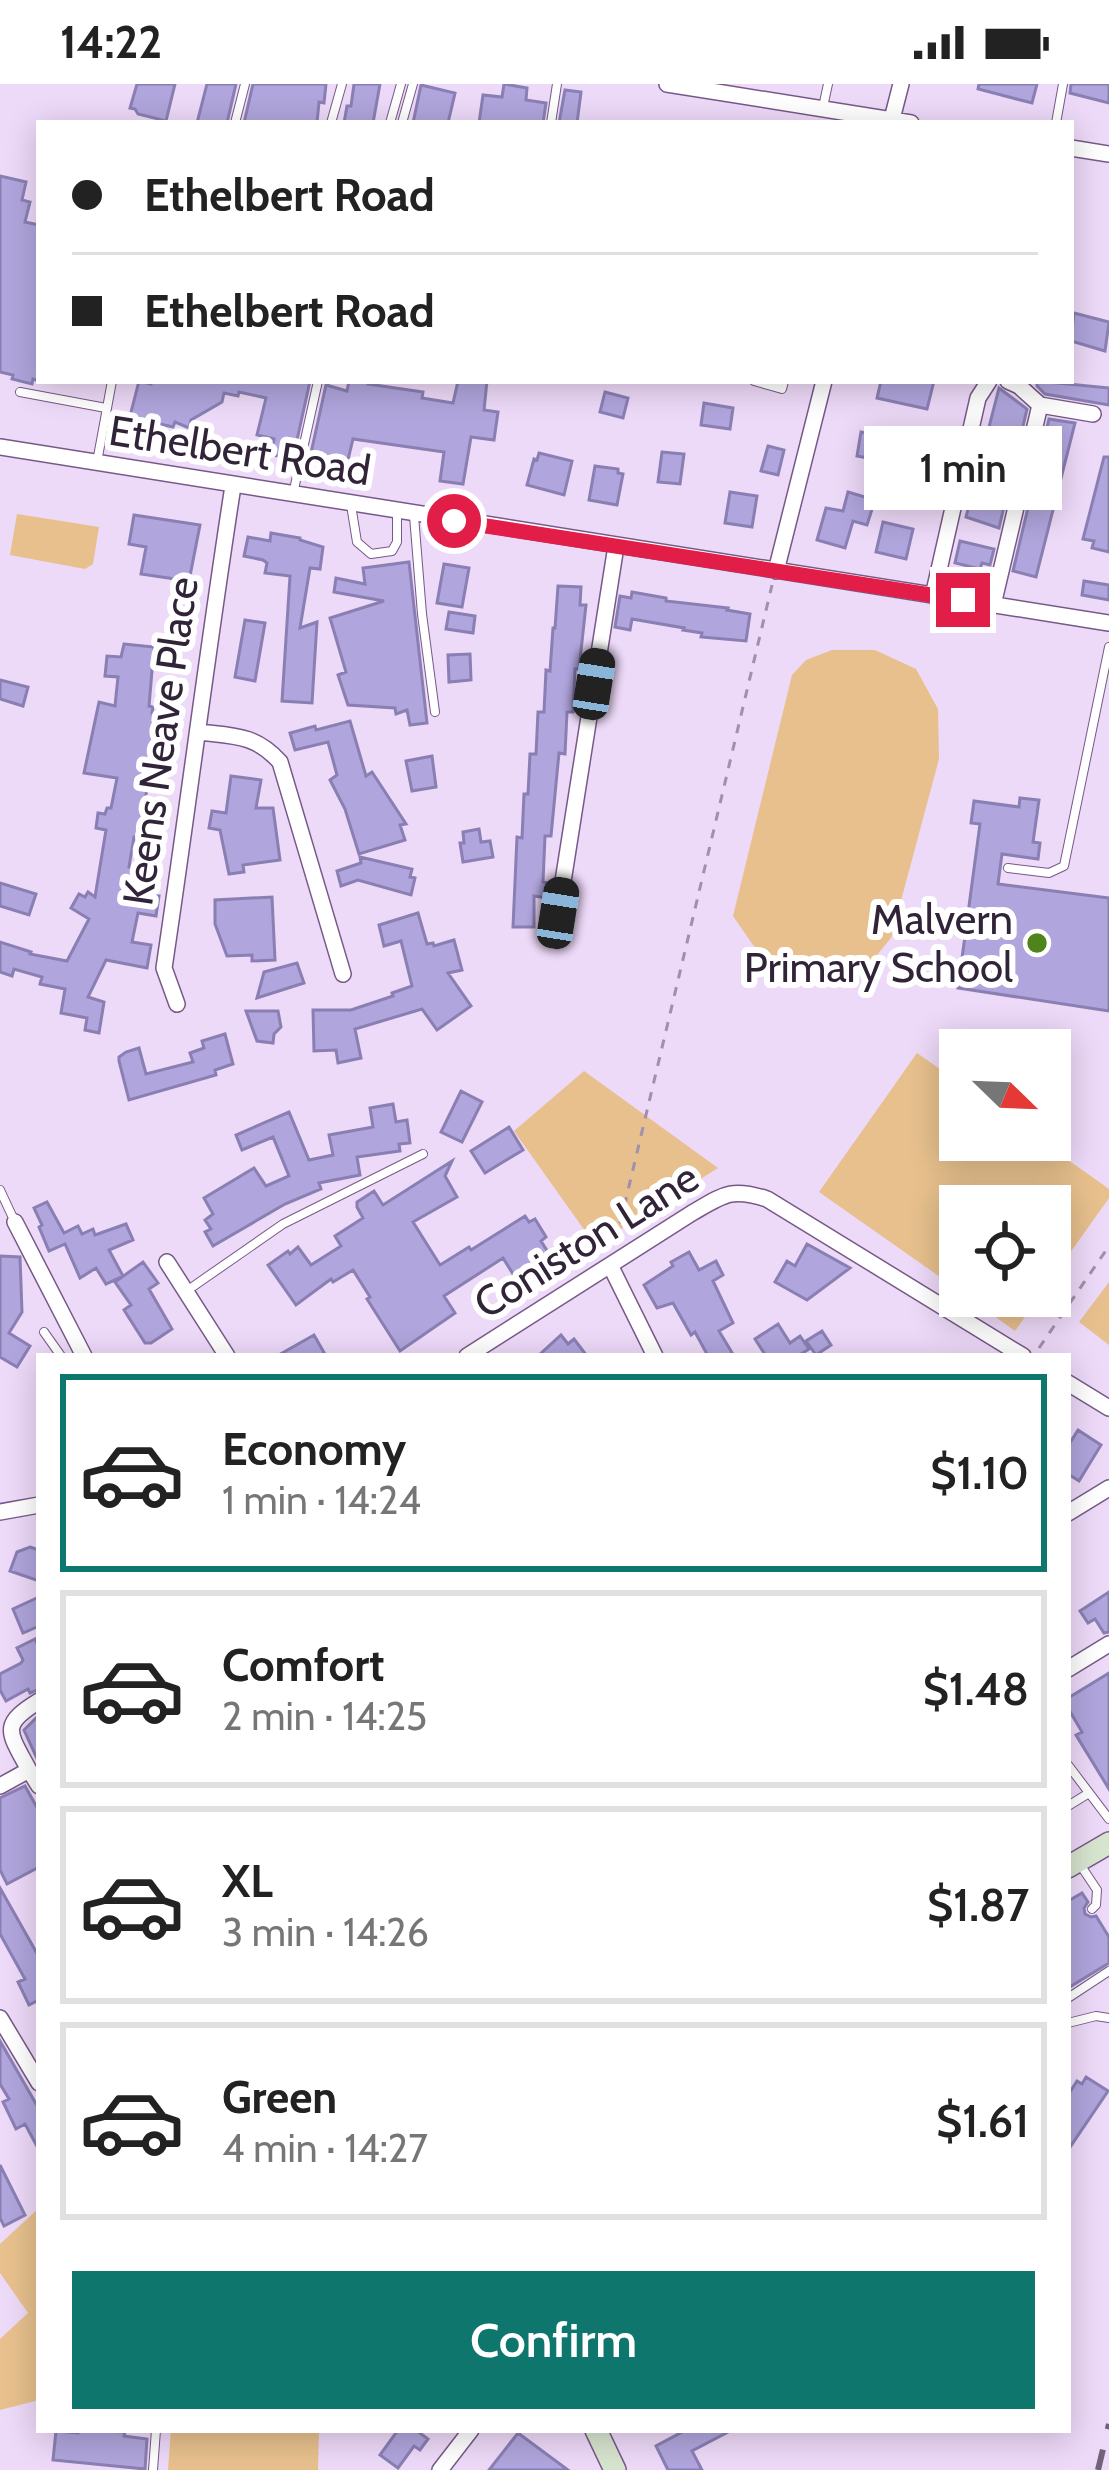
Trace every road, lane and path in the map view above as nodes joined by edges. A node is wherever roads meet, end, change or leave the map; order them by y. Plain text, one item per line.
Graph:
1 (245, 84) edge
2 (342, 84) edge
3 (400, 84) edge
4 (413, 84) edge
5 (557, 84) edge
6 (667, 84) edge
7 (828, 84) edge
8 (901, 84) edge
9 (1063, 84) edge
10 (733, 89) edge
11 (822, 109) junction
12 (236, 120) edge
13 (332, 120) edge
14 (391, 120) edge
15 (403, 120) edge
16 (551, 120) edge
17 (880, 120) edge
18 (892, 120) edge
19 (1057, 120) edge
20 (1074, 148) edge
21 (1109, 154) edge
22 (111, 384) edge
23 (317, 384) edge
24 (823, 384) edge
25 (994, 384) edge
26 (1011, 384) edge
27 (20, 392) dead end
28 (1040, 405) junction
29 (106, 408) junction
30 (1093, 413) dead end
31 (0, 448) edge
32 (97, 463) junction
33 (232, 485) junction
34 (293, 495) junction
35 (351, 504) junction
36 (406, 513) junction
37 (616, 546) junction
38 (776, 572) junction
39 (933, 596) junction
40 (993, 605) junction
41 (1109, 623) edge
42 (1109, 646) edge
43 (435, 712) dead end
44 (199, 732) junction
45 (1008, 868) dead end
46 (558, 913) dead end
47 (343, 974) dead end
48 (177, 1004) dead end
49 (423, 1154) dead end
50 (0, 1190) edge
51 (8, 1216) edge
52 (1109, 1246) edge
53 (167, 1262) dead end
54 (610, 1264) junction
55 (187, 1291) junction
56 (44, 1331) dead end
57 (59, 1353) edge
58 (82, 1353) edge
59 (225, 1353) edge
60 (472, 1353) edge
61 (654, 1353) edge
62 (1019, 1353) edge
63 (1036, 1353) edge
64 (1071, 1385) edge
65 (1109, 1408) edge
66 (1109, 1488) edge
67 (36, 1506) edge
68 (0, 1512) edge
69 (1071, 1512) edge
70 (1109, 1644) edge
71 (1071, 1667) edge
72 (36, 1703) edge
73 (1071, 1769) edge
74 (29, 1770) junction
75 (36, 1781) edge
76 (0, 1786) edge
77 (1089, 1793) junction
78 (1071, 1804) edge
79 (1109, 1819) edge
80 (1109, 1843) edge
81 (1073, 1864) edge
82 (1092, 1909) dead end
83 (1109, 1971) edge
84 (1071, 1996) edge
85 (0, 2018) edge
86 (1109, 2018) edge
87 (1071, 2022) edge
88 (36, 2079) edge
89 (157, 2433) edge
90 (469, 2433) edge
91 (597, 2433) edge
92 (153, 2470) edge
93 (440, 2470) edge
94 (615, 2470) edge

1 - 12 lane
2 - 13 lane
3 - 14 lane
4 - 15 lane
5 - 16 lane
6 - 10 street
7 - 11 lane
8 - 18 street
9 - 19 lane
10 - 11 street
11 - 17 street
20 - 21 street
22 - 29 lane
23 - 34 lane
24 - 38 street
25 - 39 street
26 - 28 street
27 - 29 lane
28 - 30 street
28 - 40 street
29 - 32 lane
31 - 32 street, Ethelbert Road
32 - 33 street, Ethelbert Road
33 - 34 street, Ethelbert Road
33 - 44 street, Keens Neave Place
34 - 35 street, Ethelbert Road
35 - 36 street, Ethelbert Road
35 - 36 lane
36 - 37 street, Ethelbert Road
36 - 43 lane
37 - 38 street, Ethelbert Road
37 - 46 street
38 - 39 street, Ethelbert Road
38 - 54 path
39 - 40 street, Ethelbert Road
40 - 41 street, Ethelbert Road
42 - 45 lane
44 - 47 street
44 - 48 street, Keens Neave Place
49 - 55 lane
50 - 51 lane
51 - 58 street
52 - 63 path
53 - 55 street
54 - 60 street, Coniston Lane
54 - 61 street
54 - 62 street, Coniston Lane
55 - 59 street
56 - 57 lane
64 - 65 street
66 - 69 street
67 - 68 street
70 - 71 street
72 - 74 street
73 - 77 lane
74 - 75 street
74 - 76 street
77 - 78 lane
77 - 79 lane
80 - 81 main road
81 - 82 lane
83 - 84 lane
85 - 88 street
86 - 87 lane
89 - 92 lane
90 - 93 street
91 - 94 main road

